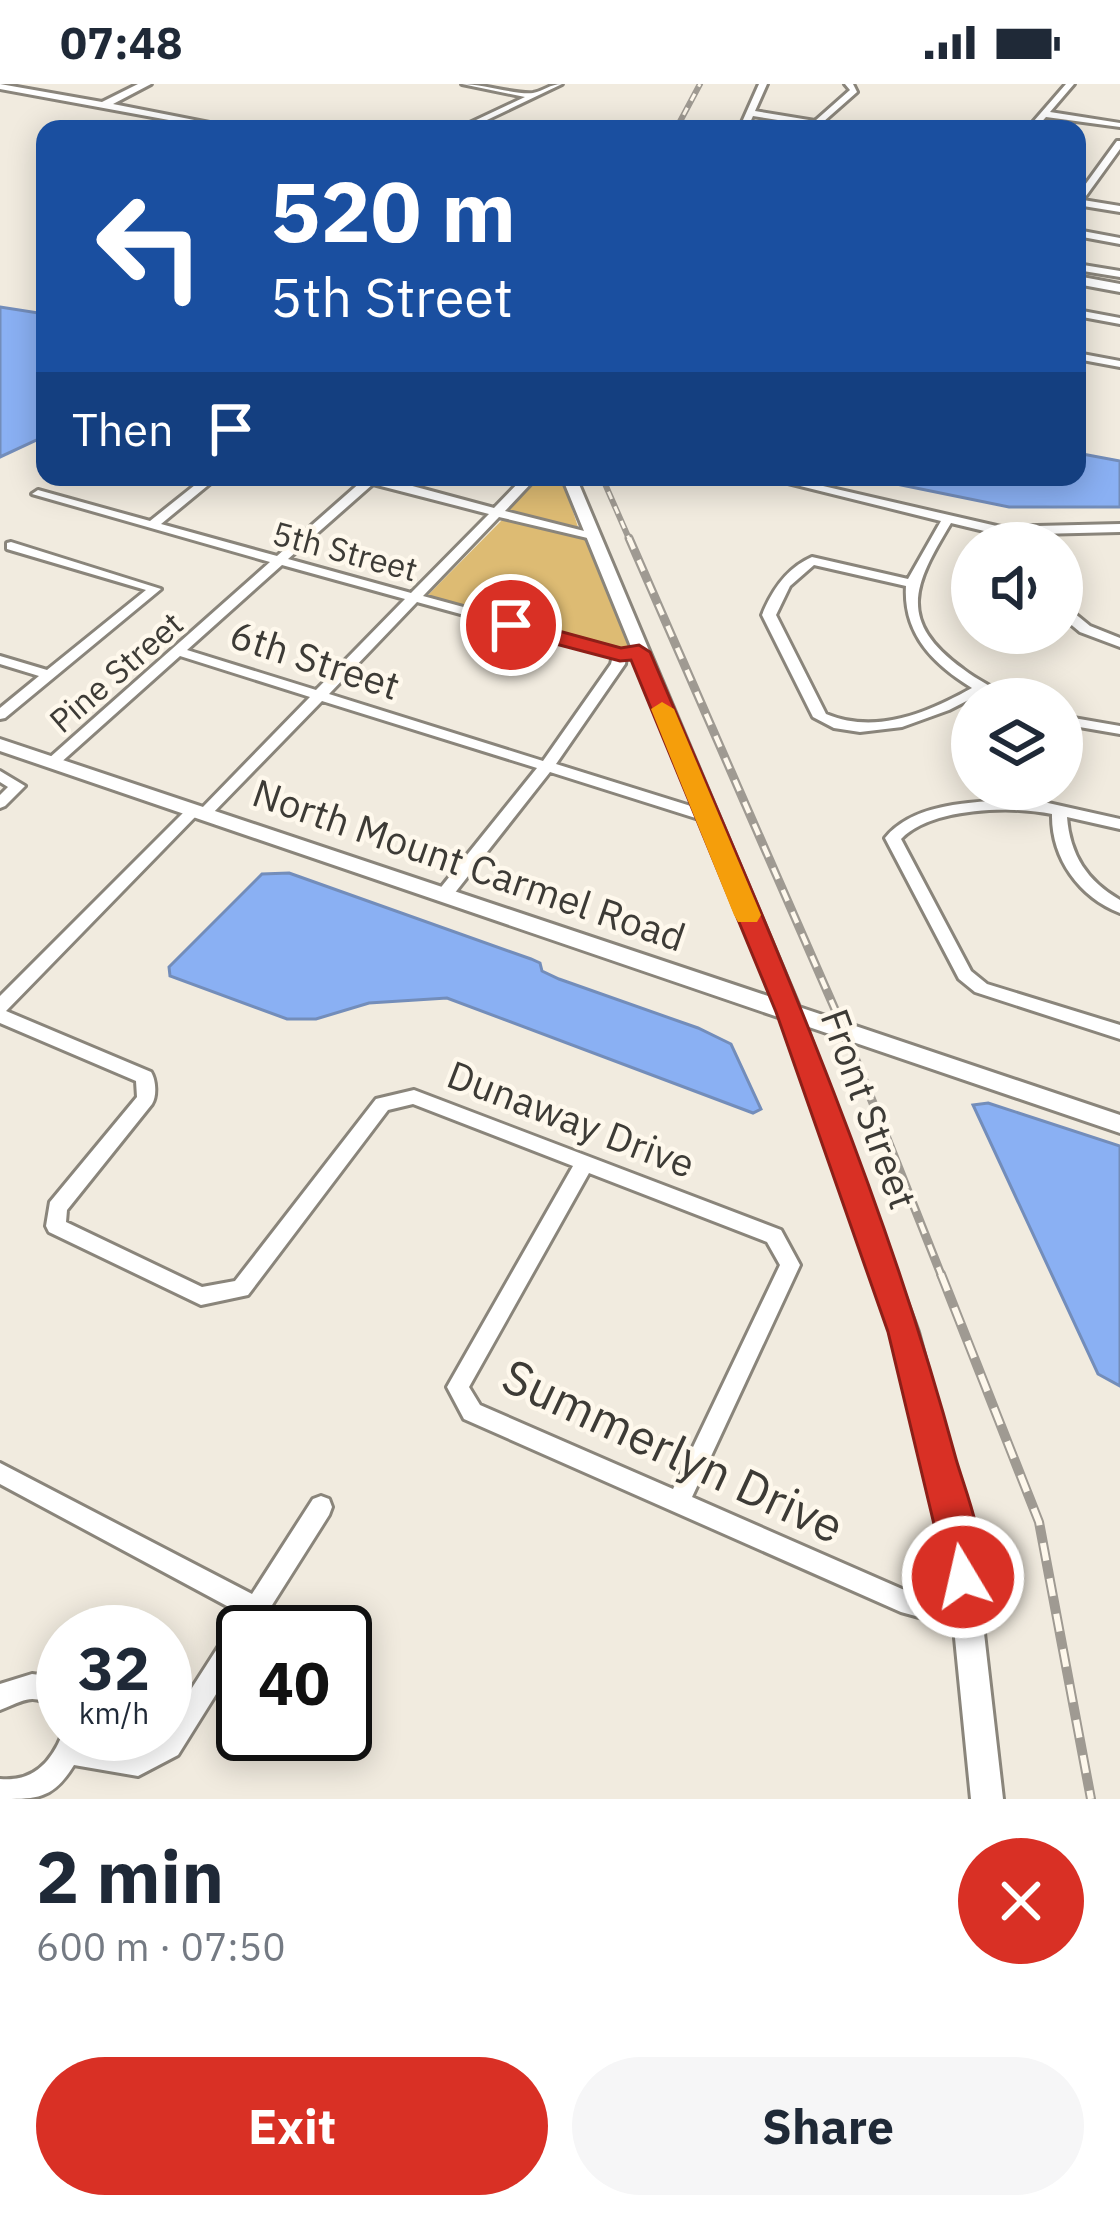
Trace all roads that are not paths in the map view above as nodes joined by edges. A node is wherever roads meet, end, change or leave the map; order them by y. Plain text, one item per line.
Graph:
1 (146, 84) edge
2 (466, 84) edge
3 (558, 84) edge
4 (763, 84) edge
5 (849, 84) edge
6 (1070, 84) edge
7 (0, 86) edge
8 (536, 96) junction
9 (104, 105) junction
10 (750, 113) junction
11 (1044, 114) junction
12 (1064, 117) junction
13 (186, 120) edge
14 (481, 120) edge
15 (747, 120) edge
16 (793, 120) edge
17 (821, 120) edge
18 (1039, 120) edge
19 (1061, 120) edge
20 (1085, 120) edge
21 (1086, 120) edge
22 (1120, 125) edge
23 (1118, 148) edge
24 (1086, 193) edge
25 (1086, 203) edge
26 (1120, 209) edge
27 (1086, 235) edge
28 (1120, 241) edge
29 (1120, 257) edge
30 (1111, 278) edge
31 (1120, 288) edge
32 (1086, 315) edge
33 (1120, 321) edge
34 (1086, 358) edge
35 (1120, 364) edge
36 (201, 486) edge
37 (359, 486) edge
38 (397, 486) edge
39 (522, 486) edge
40 (572, 486) edge
41 (803, 486) edge
42 (38, 494) dead end
43 (497, 513) junction
44 (947, 520) junction
45 (152, 525) junction
46 (1120, 528) edge
47 (592, 537) junction
48 (11, 545) dead end
49 (281, 562) junction
50 (912, 584) junction
51 (415, 598) junction
52 (1083, 627) edge
53 (1120, 644) edge
54 (180, 652) junction
55 (630, 653) junction
56 (0, 660) edge
57 (47, 674) junction
58 (966, 678) edge
59 (319, 697) junction
60 (951, 705) edge
61 (0, 715) edge
62 (1083, 723) edge
63 (1120, 730) edge
64 (0, 745) edge
65 (53, 762) junction
66 (547, 766) junction
67 (0, 776) edge
68 (0, 803) edge
69 (199, 812) junction
70 (1059, 814) junction
71 (705, 817) junction
72 (1120, 824) edge
73 (443, 895) junction
74 (1120, 908) edge
75 (7, 990) edge
76 (0, 1012) edge
77 (790, 1012) junction
78 (1120, 1032) edge
79 (1120, 1124) edge
80 (585, 1163) junction
81 (0, 1473) edge
82 (678, 1502) junction
83 (321, 1508) dead end
84 (249, 1605) edge
85 (260, 1605) edge
86 (967, 1618) junction
87 (216, 1677) edge
88 (36, 1686) edge
89 (0, 1698) edge
90 (192, 1716) edge
91 (60, 1761) edge
92 (0, 1792) edge
93 (986, 1799) edge

1 - 9 street
2 - 8 street
3 - 8 street
4 - 10 street
5 - 17 street
6 - 11 street
7 - 9 street
8 - 14 street
9 - 13 street
10 - 15 street
10 - 16 street
11 - 12 street
11 - 18 street
12 - 19 street
12 - 20 street
21 - 22 street
23 - 24 street
25 - 26 street
27 - 28 street
29 - 30 street
30 - 31 street
32 - 33 street
34 - 35 street
36 - 45 street
37 - 49 street, Pine Street
38 - 43 street
39 - 43 street
40 - 47 street, Front Street
41 - 44 street
42 - 45 street, 5th Street
43 - 47 street
43 - 51 street
44 - 46 street
44 - 50 street
45 - 49 street, 5th Street
47 - 55 street, Front Street
48 - 57 street
49 - 51 street, 5th Street
49 - 54 street, Pine Street
50 - 58 street
50 - 60 street
51 - 55 street, 5th Street
51 - 59 street
52 - 53 street
54 - 59 street, 6th Street
54 - 65 street, Pine Street
55 - 66 street
55 - 71 street, Front Street
56 - 57 street
57 - 61 street
59 - 66 street, 6th Street
59 - 69 street
62 - 63 street
64 - 65 street, North Mount Carmel Road
65 - 69 street, North Mount Carmel Road
66 - 71 street, 6th Street
66 - 73 street
67 - 68 street
69 - 73 street, North Mount Carmel Road
69 - 75 street
70 - 72 street
70 - 74 street
70 - 78 street
71 - 77 street, Front Street
73 - 77 street, North Mount Carmel Road
75 - 76 street
76 - 80 street, Dunaway Drive
77 - 79 street, North Mount Carmel Road
77 - 86 street, Front Street
80 - 82 street, Dunaway Drive
80 - 82 street, Summerlyn Drive
81 - 84 street
82 - 86 street, Summerlyn Drive
83 - 85 street
86 - 93 street, Front Street
87 - 90 street
88 - 89 street
91 - 92 street

